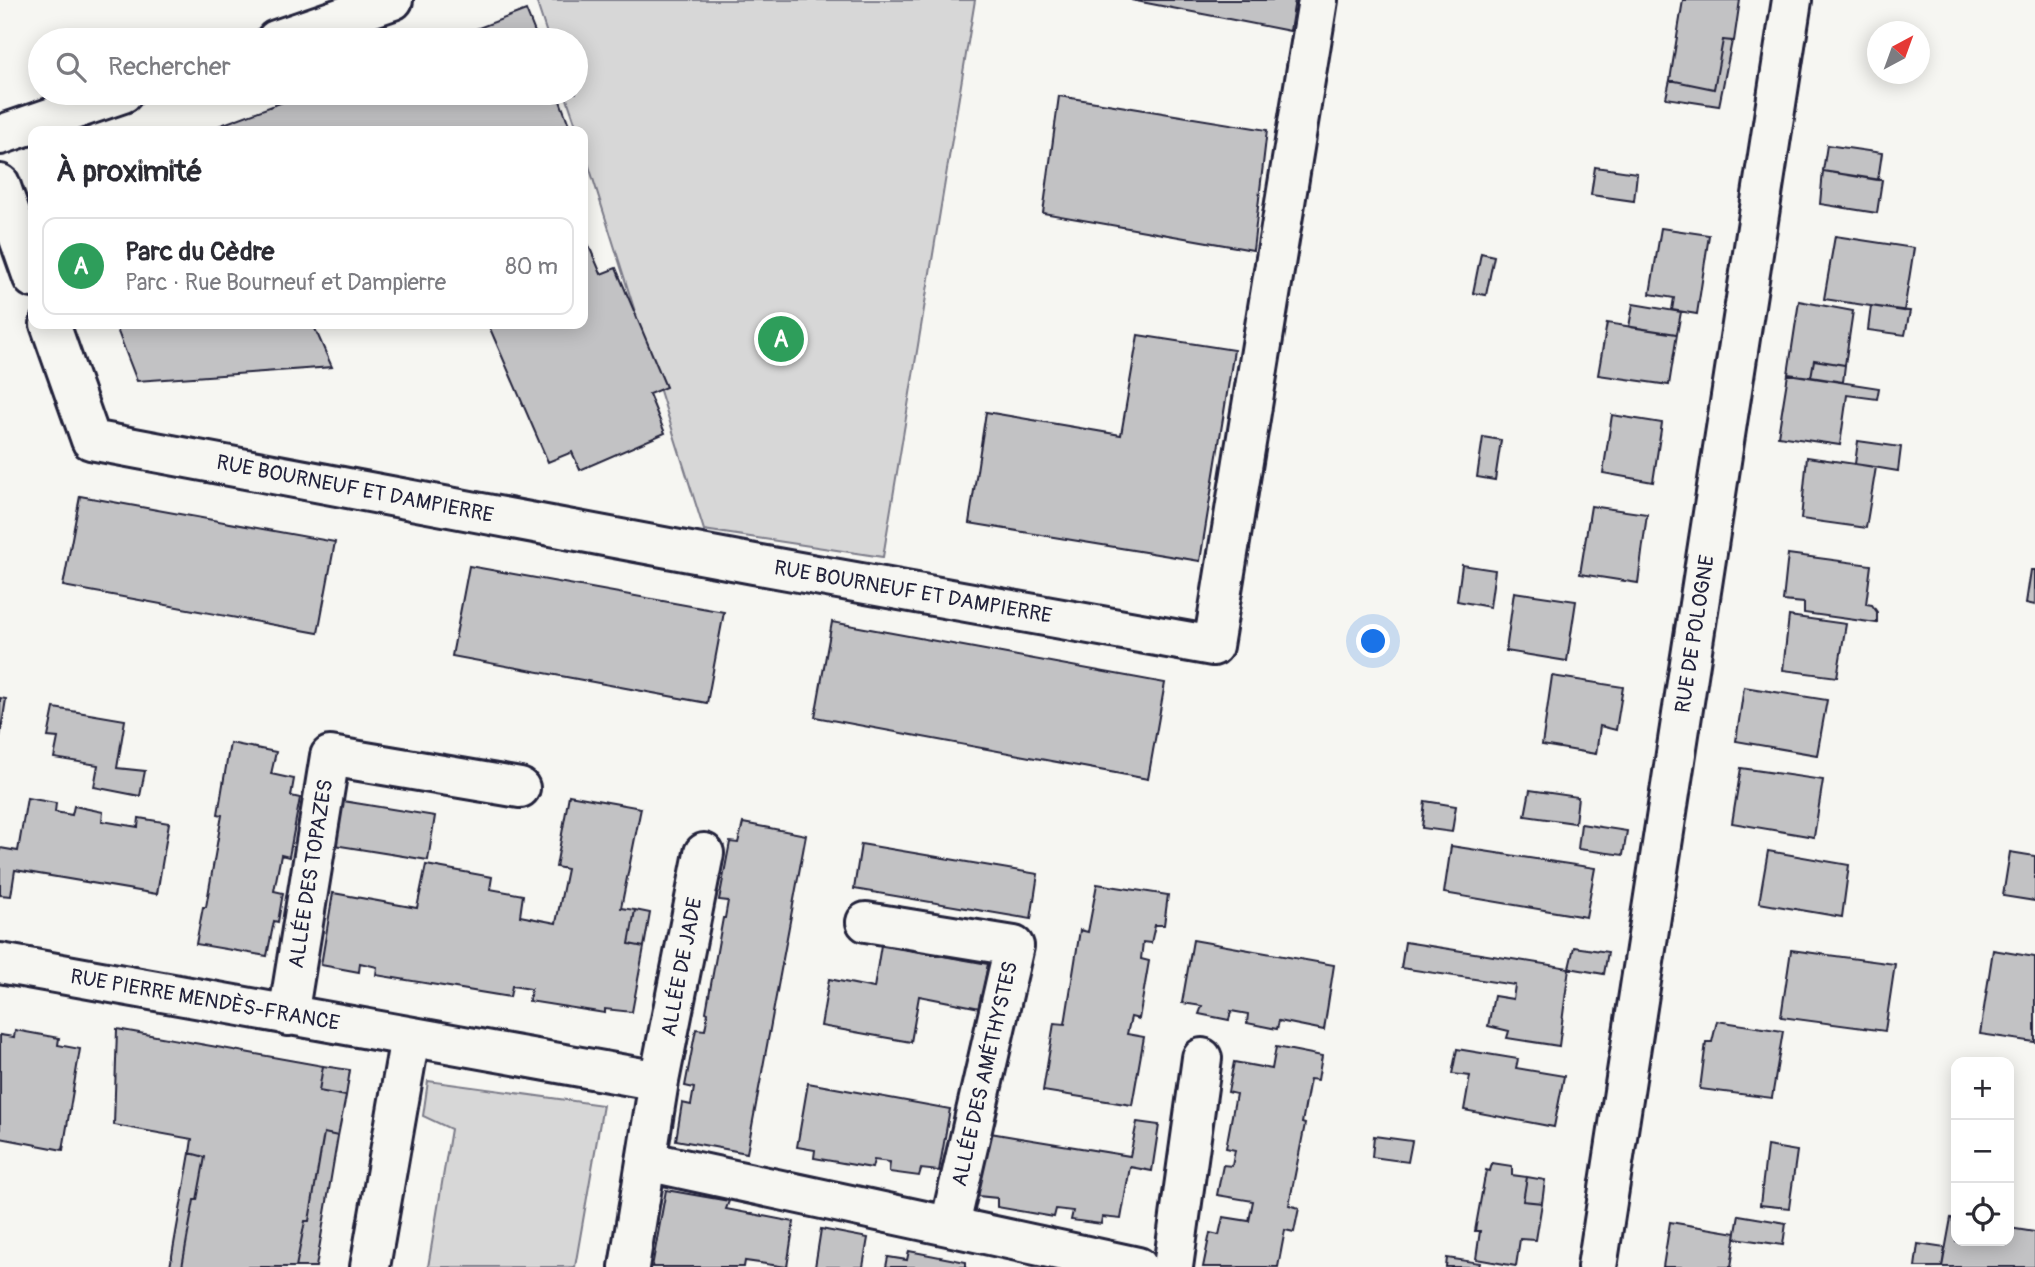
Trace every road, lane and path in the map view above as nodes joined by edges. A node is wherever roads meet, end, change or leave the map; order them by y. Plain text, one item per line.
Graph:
1 (393, 0) edge
2 (1318, 0) edge
3 (1792, 0) edge
4 (311, 28) edge
5 (88, 105) edge
6 (0, 135) edge
7 (0, 184) edge
8 (28, 264) edge
9 (52, 329) edge
10 (520, 788) dead end
11 (704, 853) dead end
12 (866, 922) dead end
13 (0, 963) edge
14 (288, 1016) junction
15 (410, 1037) junction
16 (1202, 1058) dead end
17 (659, 1081) junction
18 (646, 1161) junction
19 (950, 1225) junction
20 (370, 1267) edge
21 (629, 1267) edge
22 (1138, 1267) edge
23 (1173, 1267) edge
24 (1597, 1267) edge

1 - 4 street
2 - 9 street, RUE BOURNEUF ET DAMPIERRE
3 - 24 street, RUE DE POLOGNE
5 - 6 street
7 - 8 street
10 - 14 street, ALLÉE DES TOPAZES
11 - 17 street, ALLÉE DE JADE
12 - 19 street, ALLÉE DES AMÉTHYSTES
13 - 14 street, RUE PIERRE MENDÈS-FRANCE
14 - 15 street, RUE PIERRE MENDÈS-FRANCE
15 - 17 street, RUE PIERRE MENDÈS-FRANCE
15 - 20 street
16 - 23 street
17 - 18 street
18 - 19 street
18 - 21 street
19 - 22 street

